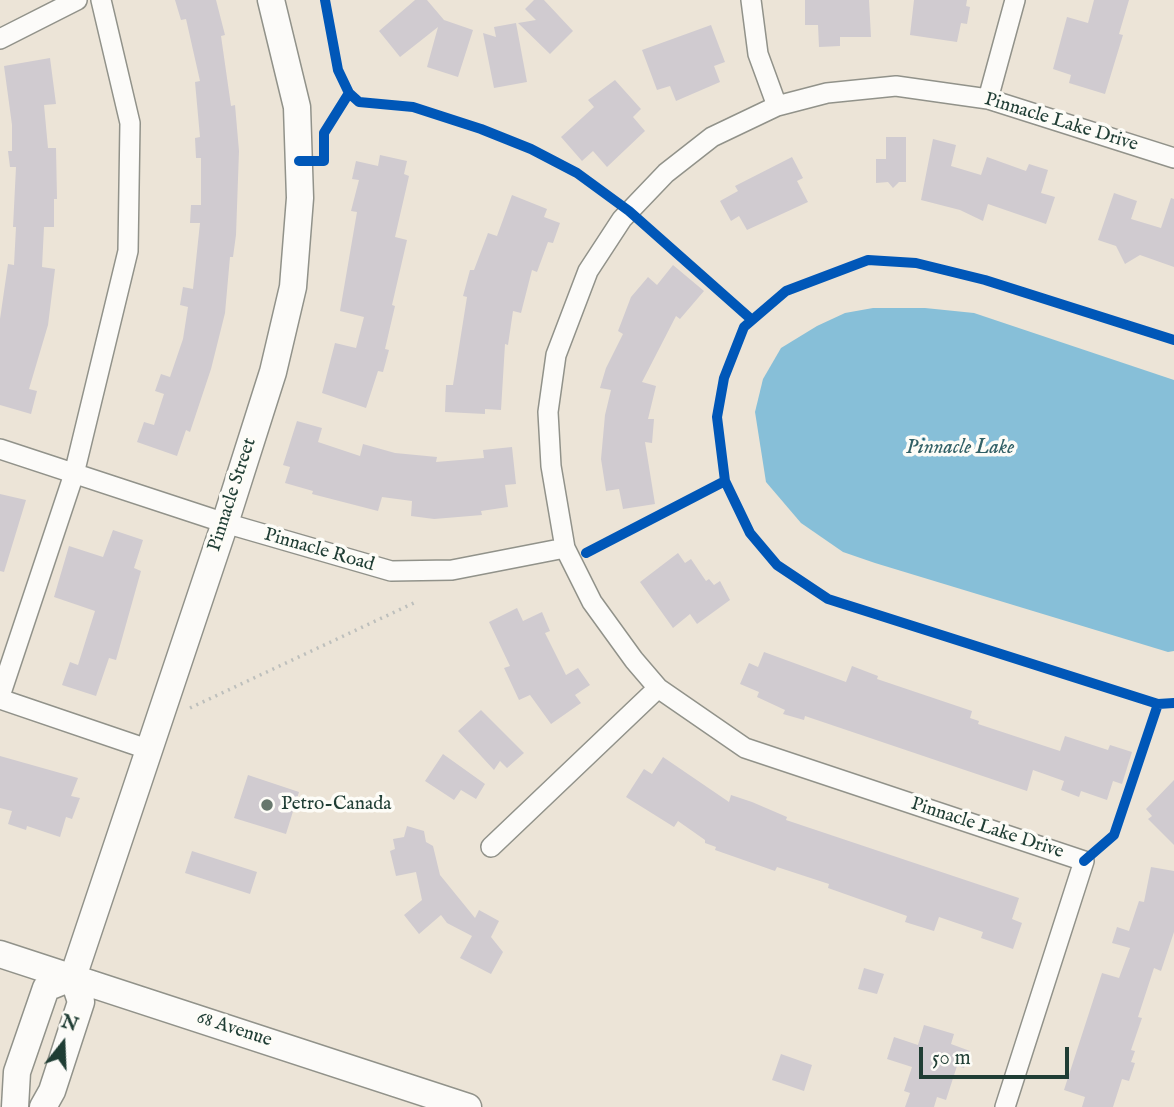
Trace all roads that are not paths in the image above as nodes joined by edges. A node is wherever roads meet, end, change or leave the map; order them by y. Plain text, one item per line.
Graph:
1 (77, 0) edge
2 (101, 0) edge
3 (271, 0) edge
4 (751, 0) edge
5 (1015, 0) edge
6 (0, 39) edge
7 (988, 99) junction
8 (777, 106) junction
9 (1174, 158) edge
10 (0, 449) edge
11 (74, 474) junction
12 (225, 523) junction
13 (565, 548) junction
14 (658, 688) junction
15 (0, 697) edge
16 (149, 750) junction
17 (491, 847) dead end
18 (0, 954) edge
19 (73, 977) junction
20 (15, 1107) edge
21 (43, 1107) edge
22 (468, 1107) edge
23 (1005, 1107) edge

1 - 6 street
2 - 11 street
3 - 12 street, Pinnacle Street
4 - 8 street
5 - 7 street
7 - 8 street, Pinnacle Lake Drive
7 - 9 street, Pinnacle Lake Drive
8 - 13 street, Pinnacle Lake Drive
10 - 11 street, Pinnacle Road
11 - 12 street, Pinnacle Road
11 - 15 street
12 - 13 street, Pinnacle Road
12 - 16 street, Pinnacle Street
13 - 14 street, Pinnacle Lake Drive
14 - 17 street
14 - 23 street, Pinnacle Lake Drive
15 - 16 street
16 - 19 street, Pinnacle Street
18 - 19 street, 68 Avenue
19 - 20 street
19 - 21 street
19 - 22 street, 68 Avenue

